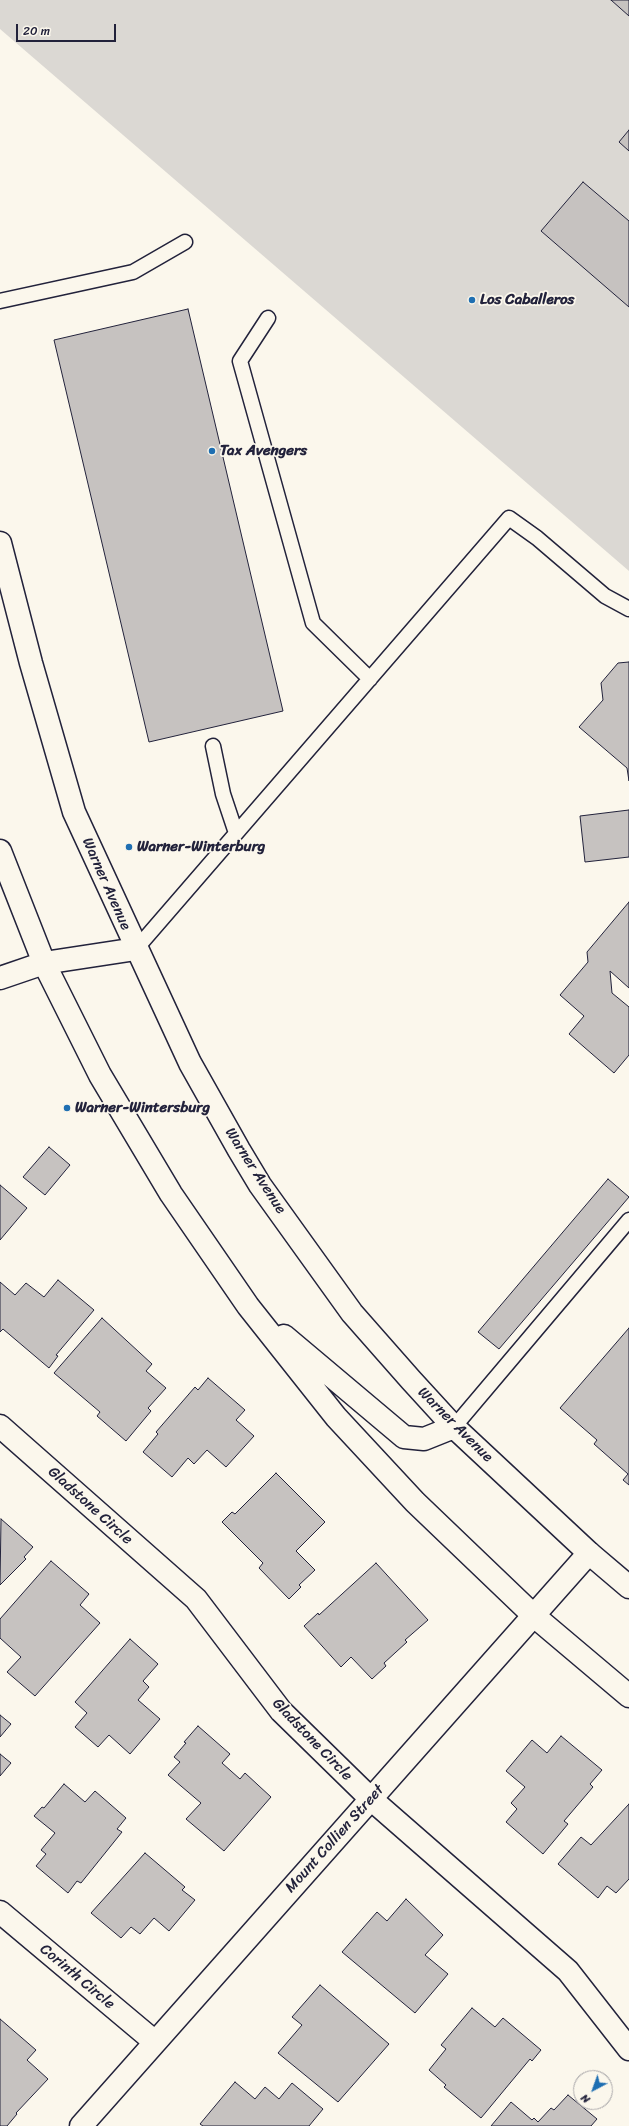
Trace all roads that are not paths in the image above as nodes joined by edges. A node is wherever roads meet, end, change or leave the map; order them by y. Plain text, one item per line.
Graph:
1 (185, 242) dead end
2 (0, 301) edge
3 (268, 318) dead end
4 (0, 543) edge
5 (629, 609) edge
6 (370, 679) junction
7 (213, 746) dead end
8 (236, 834) junction
9 (0, 851) edge
10 (136, 949) junction
11 (44, 963) junction
12 (0, 978) edge
13 (629, 1220) edge
14 (248, 1306) junction
15 (0, 1426) edge
16 (454, 1427) junction
17 (589, 1553) junction
18 (629, 1587) edge
19 (533, 1616) junction
20 (629, 1696) edge
21 (371, 1799) junction
22 (0, 1912) edge
23 (155, 2042) junction
24 (629, 2050) edge
25 (81, 2126) edge

1 - 2 lane
3 - 6 lane
4 - 10 main road, Warner Avenue
5 - 6 lane
6 - 8 lane
7 - 8 lane
8 - 10 lane
9 - 11 main road
10 - 11 main road
10 - 16 main road, Warner Avenue
11 - 12 main road
11 - 14 main road
13 - 16 lane
14 - 16 main road
14 - 19 main road
15 - 21 main road, Gladstone Circle
16 - 17 main road, Warner Avenue
17 - 18 main road, Warner Avenue
17 - 19 main road, Mount Collien Street
19 - 20 main road
19 - 21 main road, Mount Collien Street
21 - 23 main road, Mount Collien Street
21 - 24 main road, Gladstone Circle
22 - 23 main road, Corinth Circle
23 - 25 main road, Mount Collien Street

